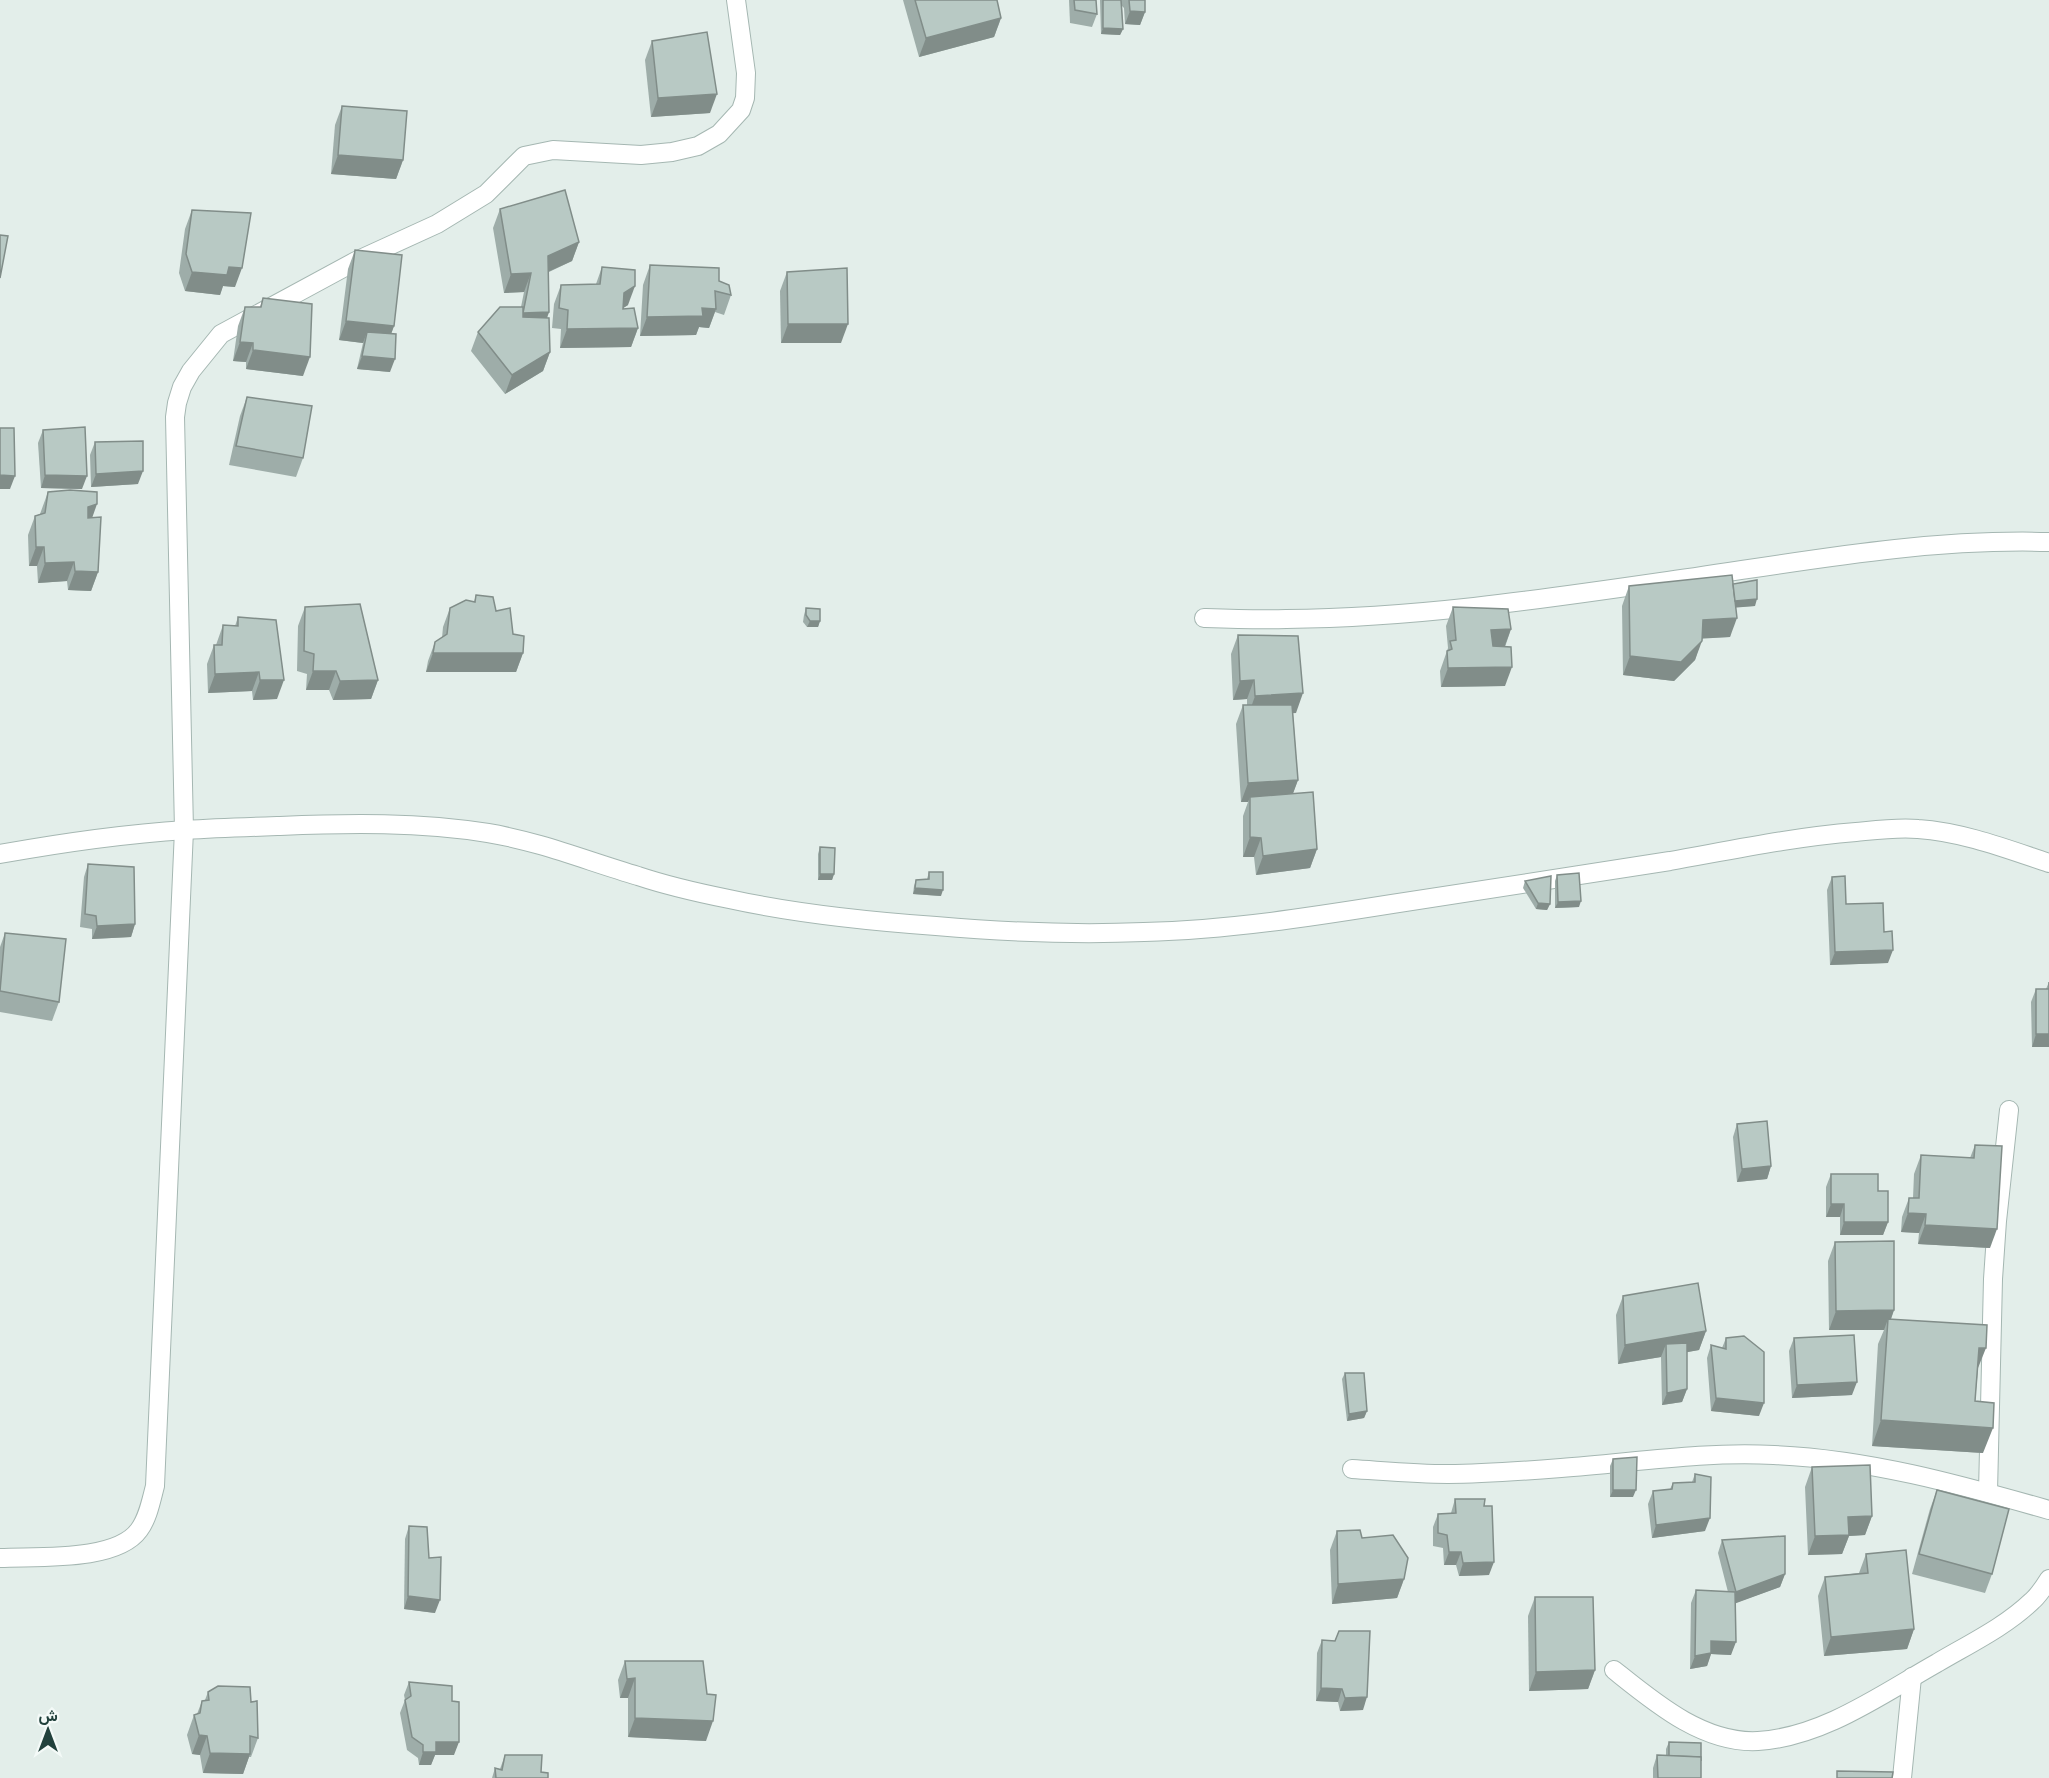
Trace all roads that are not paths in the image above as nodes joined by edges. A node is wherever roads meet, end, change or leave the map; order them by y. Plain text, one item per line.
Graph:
1 (736, 0) edge
2 (2049, 542) edge
3 (1204, 618) dead end
4 (184, 830) junction
5 (0, 854) edge
6 (2049, 863) edge
7 (2009, 1110) dead end
8 (1352, 1469) dead end
9 (1988, 1492) junction
10 (2049, 1510) edge
11 (0, 1558) edge
12 (2049, 1580) edge
13 (1614, 1670) dead end
14 (1912, 1677) junction
15 (1902, 1778) edge

1 - 4 street
2 - 3 street
4 - 5 street
4 - 6 street
4 - 11 street
7 - 9 street
8 - 9 street
9 - 10 street
12 - 14 street
13 - 14 street
14 - 15 street

